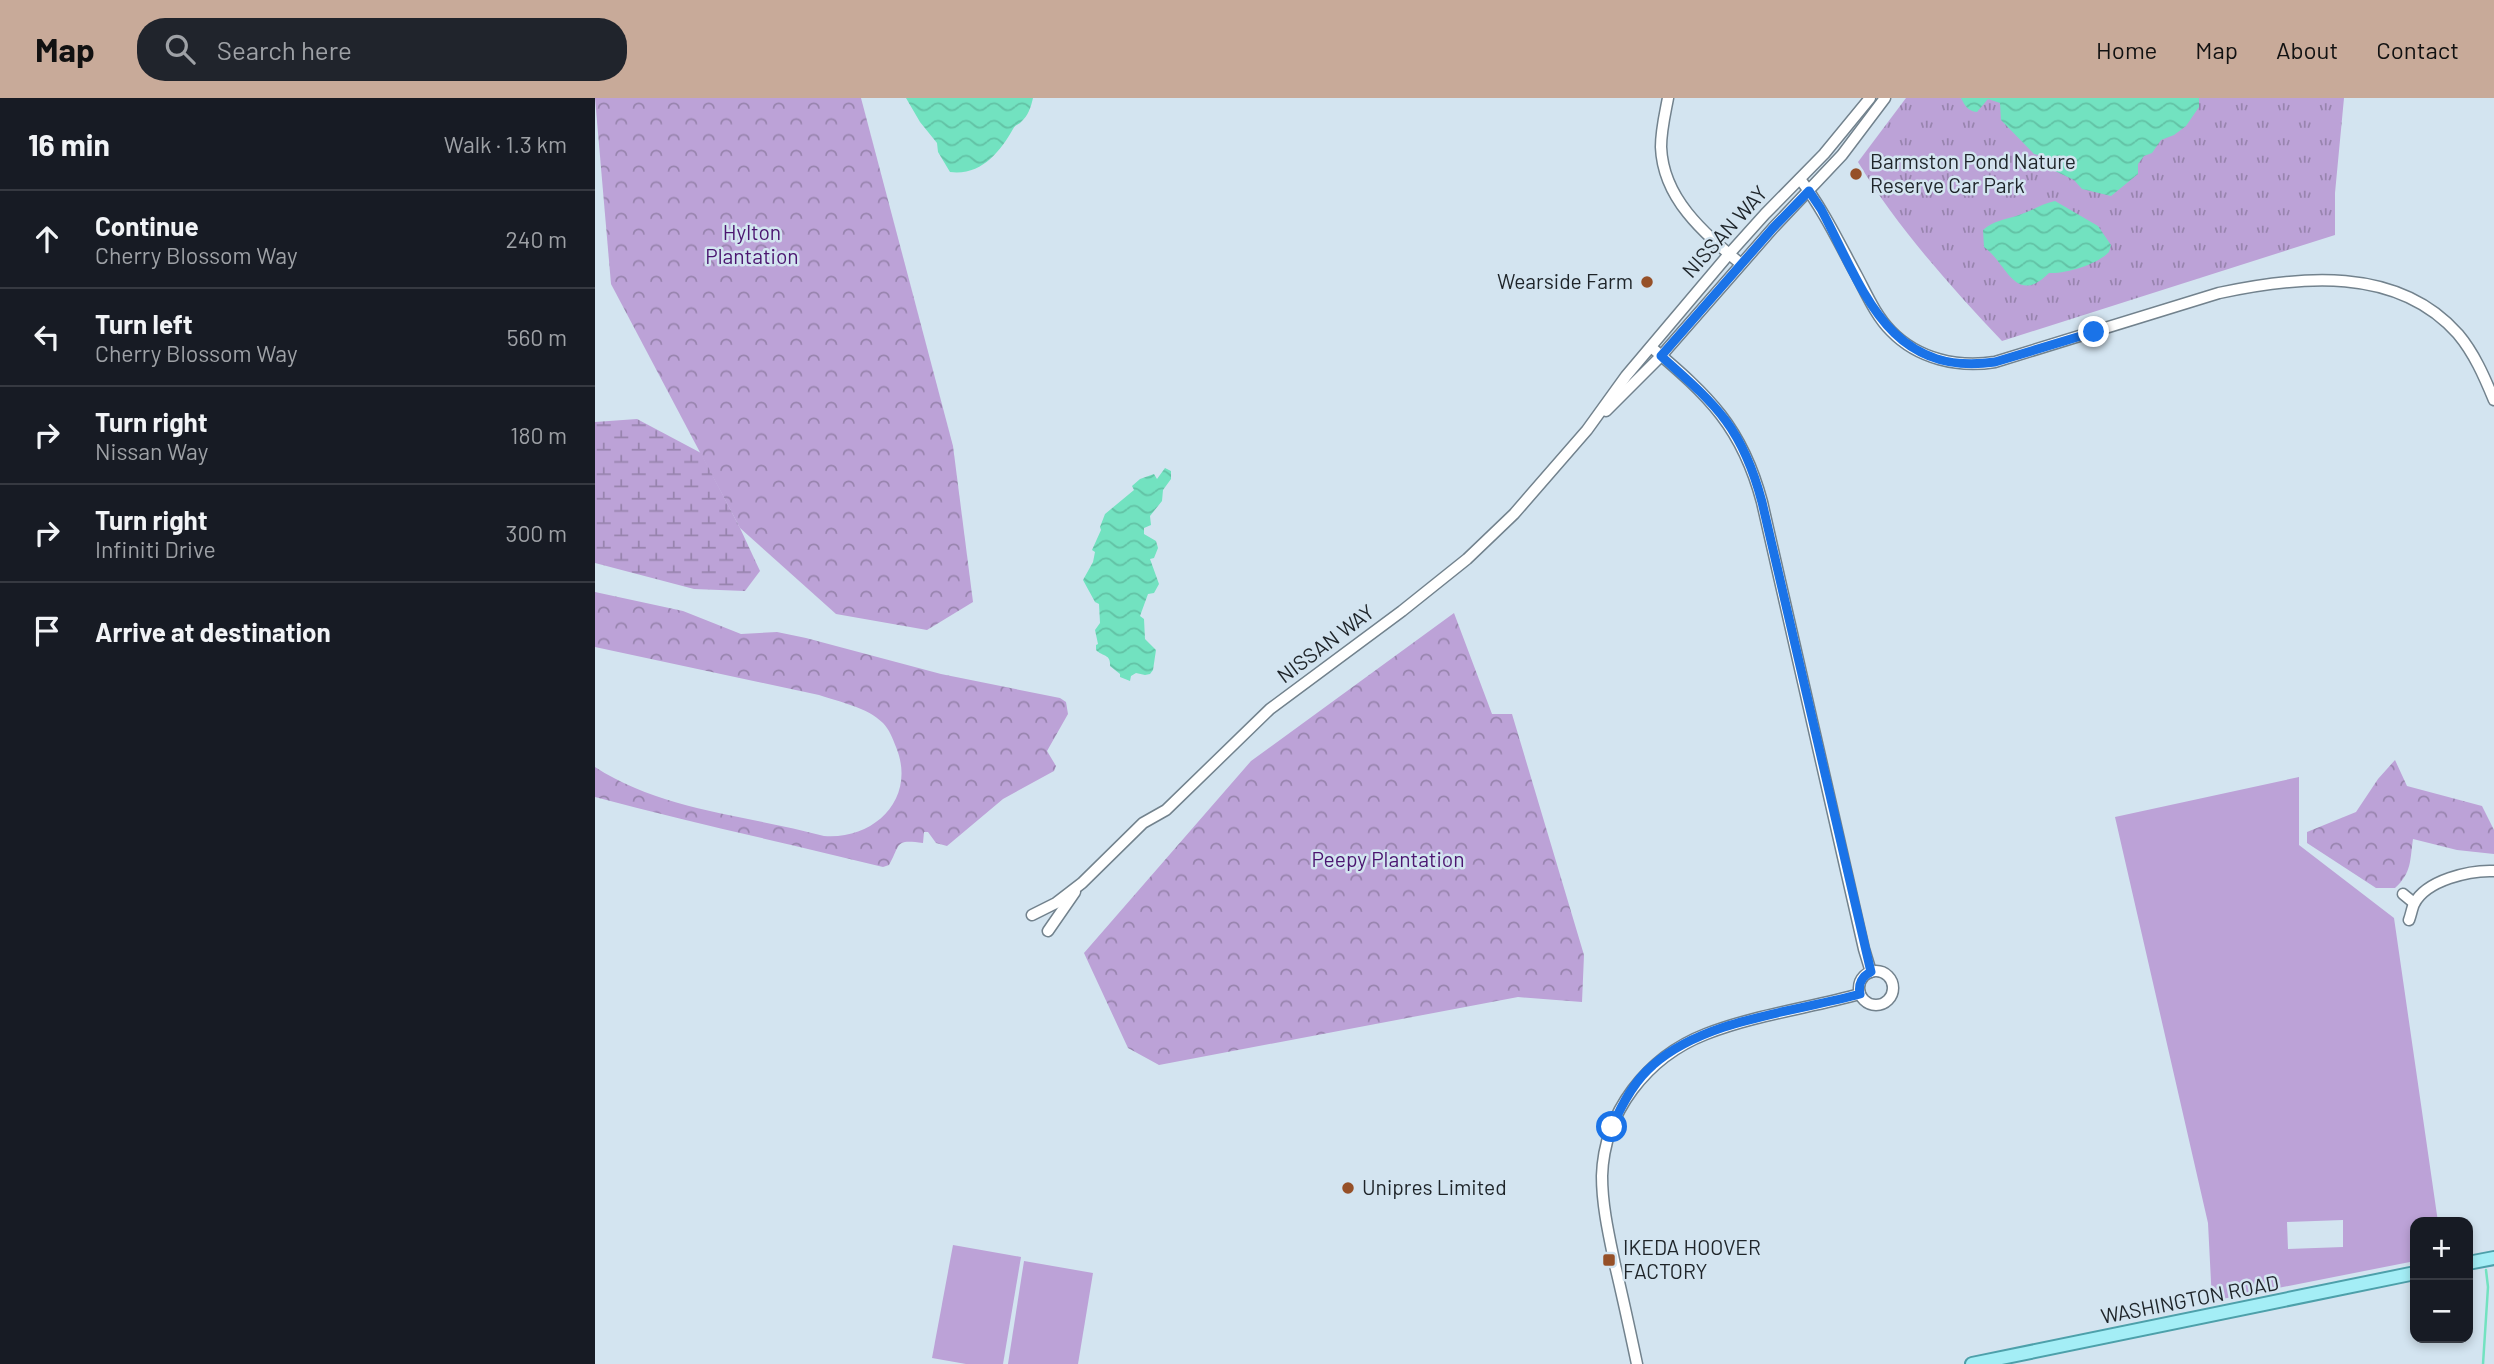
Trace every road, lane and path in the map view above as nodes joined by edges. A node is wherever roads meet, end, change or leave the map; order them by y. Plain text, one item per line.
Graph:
1 (1668, 98) edge
2 (1870, 98) edge
3 (1885, 98) edge
4 (1800, 178) junction
5 (1809, 191) junction
6 (1729, 254) junction
7 (1741, 264) junction
8 (1651, 347) junction
9 (1661, 356) junction
10 (2494, 400) edge
11 (1587, 430) junction
12 (2494, 871) edge
13 (1082, 883) junction
14 (2403, 894) dead end
15 (2414, 903) junction
16 (1032, 915) dead end
17 (2409, 920) dead end
18 (1048, 931) dead end
19 (1871, 972) junction
20 (1860, 994) junction
21 (2494, 1258) edge
22 (2473, 1262) edge
23 (2410, 1274) edge
24 (1637, 1364) edge
25 (1972, 1364) edge

1 - 6 street
2 - 4 street, NISSAN WAY
3 - 5 street, NISSAN WAY
4 - 5 street
4 - 6 street, NISSAN WAY
5 - 7 street, NISSAN WAY
5 - 10 street
6 - 7 street
6 - 8 street, NISSAN WAY
7 - 9 street, NISSAN WAY
8 - 9 street
8 - 11 street, NISSAN WAY
9 - 11 street, NISSAN WAY
9 - 19 street
11 - 13 street, NISSAN WAY
12 - 15 street
13 - 16 street
13 - 18 street
14 - 15 street
15 - 17 street
19 - 20 street
19 - 20 street
20 - 24 street
21 - 22 main road
23 - 25 main road, WASHINGTON ROAD

